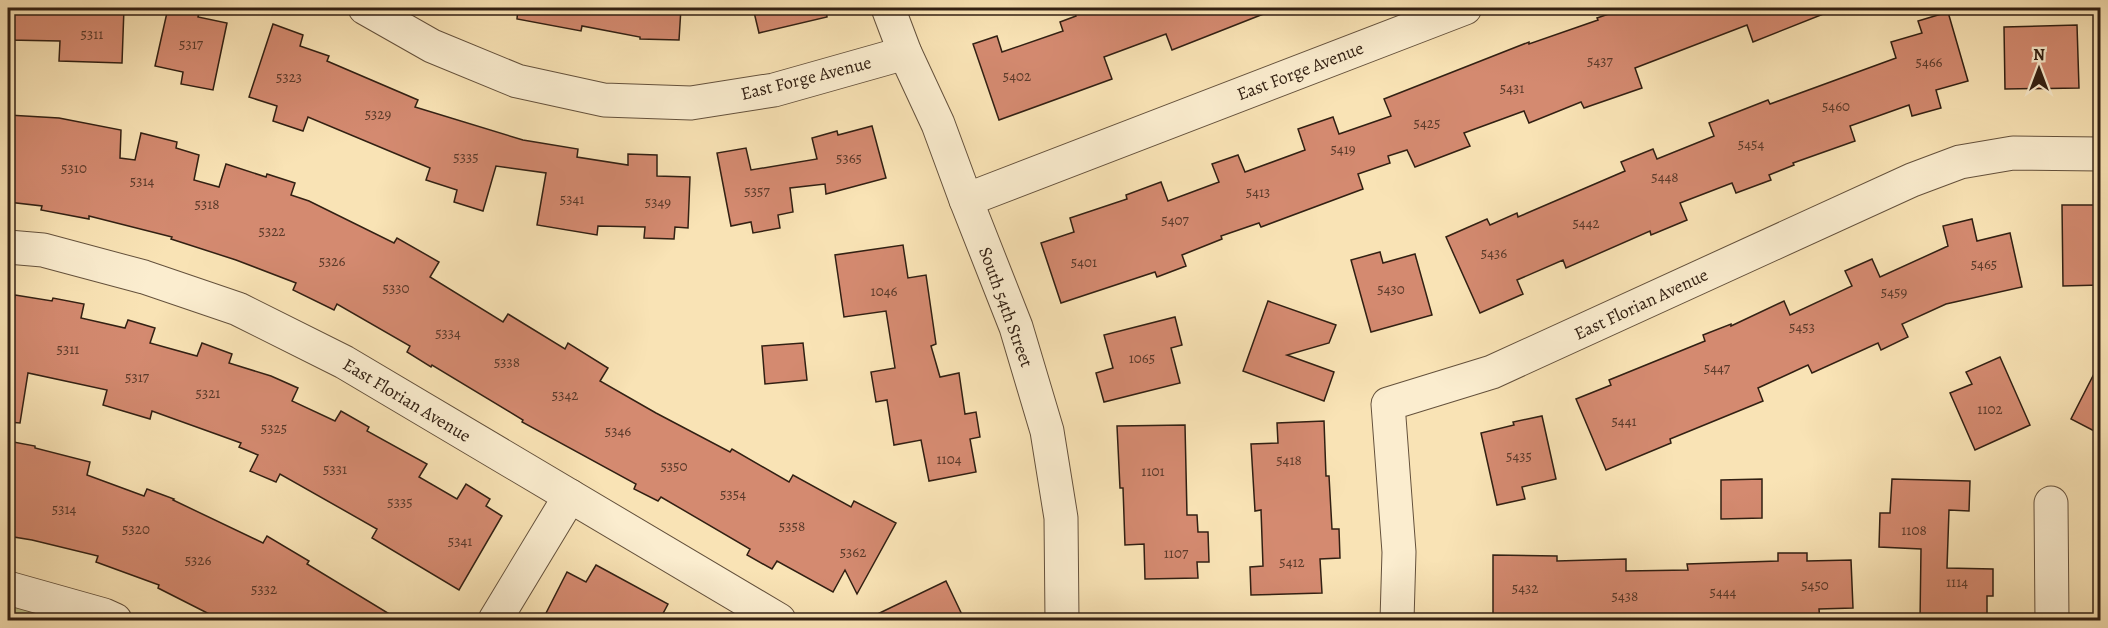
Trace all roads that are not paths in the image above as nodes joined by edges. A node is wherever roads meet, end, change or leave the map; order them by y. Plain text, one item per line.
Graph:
1 (365, 8) edge
2 (888, 8) edge
3 (1466, 8) edge
4 (905, 53) junction
5 (2100, 153) edge
6 (966, 200) junction
7 (8, 247) edge
8 (570, 496) junction
9 (2051, 503) dead end
10 (8, 588) edge
11 (115, 621) edge
12 (495, 621) edge
13 (779, 621) edge
14 (1062, 621) edge
15 (1396, 621) edge
16 (2052, 621) edge

1 - 4 street, East Forge Avenue
2 - 4 street, South 54th Street
3 - 6 street, East Forge Avenue
4 - 6 street, South 54th Street
5 - 15 street, East Florian Avenue
6 - 14 street, South 54th Street
7 - 8 street, East Florian Avenue
8 - 12 street
8 - 13 street, East Florian Avenue
9 - 16 street
10 - 11 street

